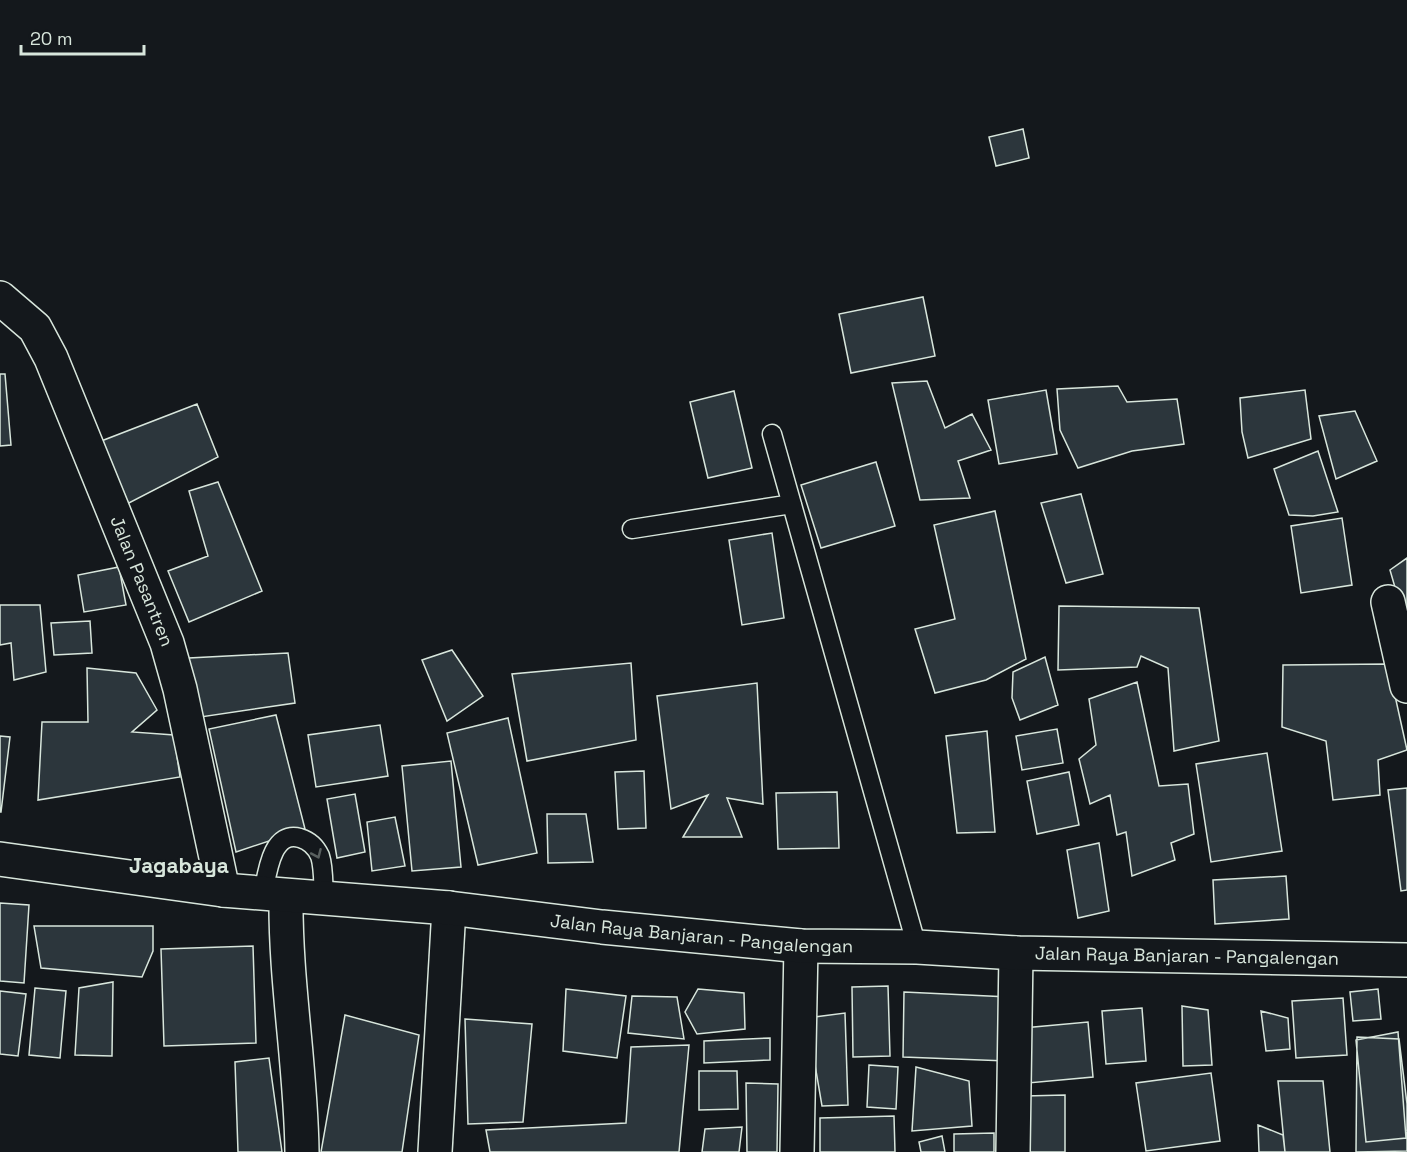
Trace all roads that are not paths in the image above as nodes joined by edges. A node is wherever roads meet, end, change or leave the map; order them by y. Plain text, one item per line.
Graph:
1 (0, 298) edge
2 (772, 434) dead end
3 (792, 504) junction
4 (632, 529) dead end
5 (1388, 602) dead end
6 (1407, 686) edge
7 (0, 859) edge
8 (223, 890) junction
9 (275, 895) junction
10 (324, 899) junction
11 (449, 908) junction
12 (801, 946) junction
13 (917, 947) junction
14 (1016, 953) junction
15 (1407, 960) edge
16 (302, 1152) edge
17 (435, 1152) edge
18 (797, 1152) edge
19 (1012, 1152) edge

1 - 8 street, Jalan Pasantren
2 - 3 lane
3 - 4 lane
3 - 13 lane
5 - 6 street
7 - 8 street, Jalan Raya Banjaran - Pangalengan
8 - 9 street, Jalan Raya Banjaran - Pangalengan
9 - 10 street, Jalan Raya Banjaran - Pangalengan
9 -> 10 lane
9 - 16 street
10 - 11 street, Jalan Raya Banjaran - Pangalengan
11 - 12 street, Jalan Raya Banjaran - Pangalengan
11 - 17 street
12 - 13 street, Jalan Raya Banjaran - Pangalengan
12 - 18 street
13 - 14 street, Jalan Raya Banjaran - Pangalengan
14 - 15 street, Jalan Raya Banjaran - Pangalengan
14 - 19 street

